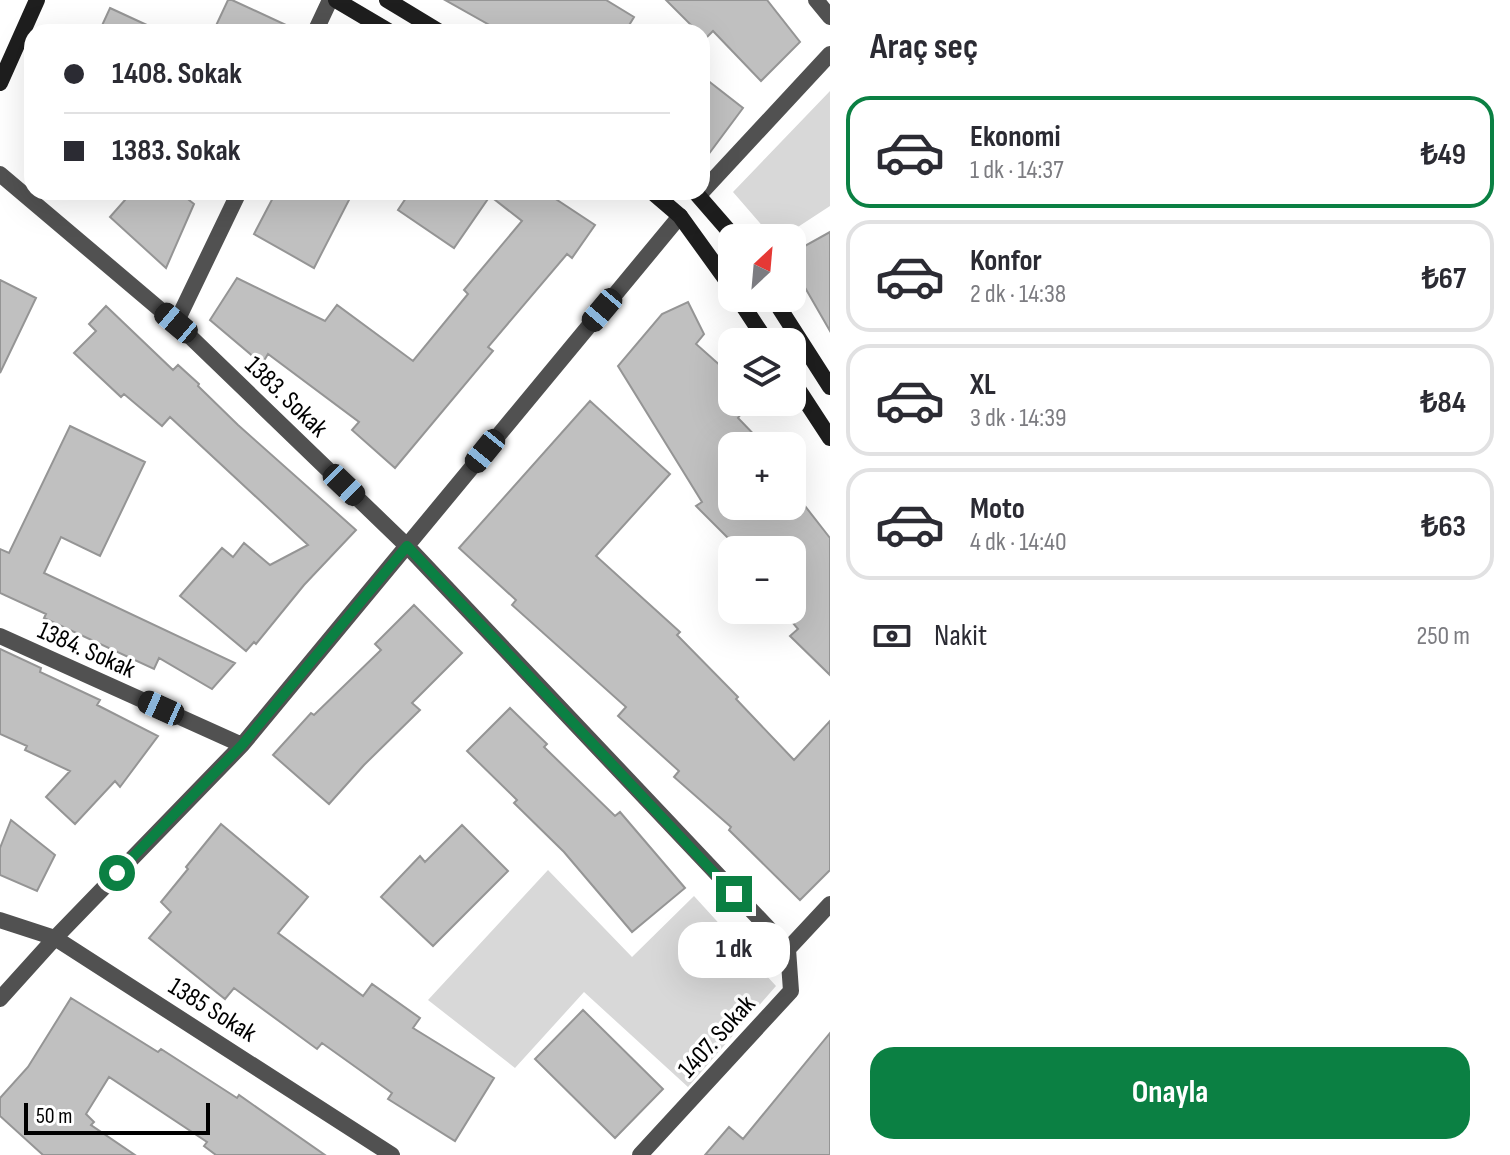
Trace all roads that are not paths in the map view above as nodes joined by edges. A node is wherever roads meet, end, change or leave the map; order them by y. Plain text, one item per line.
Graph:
1 (37, 0) edge
2 (330, 0) edge
3 (336, 0) edge
4 (387, 0) edge
5 (816, 0) edge
6 (830, 17) edge
7 (26, 24) edge
8 (319, 24) edge
9 (376, 24) edge
10 (427, 24) edge
11 (24, 29) edge
12 (830, 54) edge
13 (0, 83) edge
14 (0, 174) edge
15 (710, 180) edge
16 (24, 194) edge
17 (31, 200) edge
18 (235, 200) edge
19 (661, 200) edge
20 (692, 200) edge
21 (702, 200) edge
22 (680, 216) junction
23 (723, 224) edge
24 (718, 269) edge
25 (782, 312) edge
26 (176, 323) junction
27 (830, 387) edge
28 (806, 401) edge
29 (830, 438) edge
30 (407, 546) junction
31 (0, 636) edge
32 (242, 745) junction
33 (830, 904) edge
34 (0, 920) edge
35 (55, 938) junction
36 (788, 949) junction
37 (0, 999) edge
38 (392, 1155) edge
39 (640, 1155) edge

1 - 7 street
2 - 8 street
3 - 9 street
4 - 10 street
5 - 6 street
11 - 13 street
12 - 15 street
14 - 16 street, 1383. Sokak
17 - 26 street, 1383. Sokak
18 - 26 street
19 - 22 street
20 - 22 street
21 - 23 street
22 - 24 street
22 - 30 street
25 - 27 street
26 - 30 street, 1383. Sokak
28 - 29 street
30 - 32 street
30 - 36 street, 1383. Sokak
31 - 32 street, 1384. Sokak
32 - 35 street
33 - 36 street
34 - 35 street, 1385 Sokak
35 - 37 street
35 - 38 street, 1385 Sokak
36 - 39 street, 1407. Sokak

